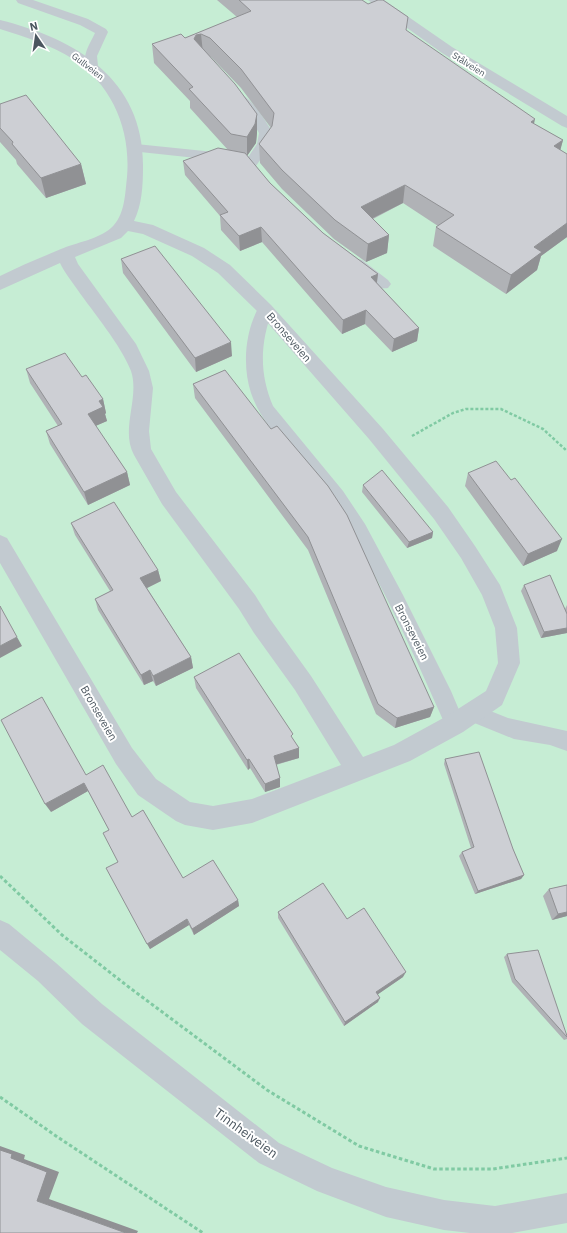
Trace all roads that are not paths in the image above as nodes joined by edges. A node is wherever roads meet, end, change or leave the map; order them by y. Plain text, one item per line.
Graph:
1 (22, 0) edge
2 (375, 0) edge
3 (0, 24) edge
4 (92, 66) junction
5 (232, 89) edge
6 (567, 123) edge
7 (136, 148) junction
8 (251, 163) junction
9 (261, 175) edge
10 (123, 224) junction
11 (65, 254) junction
12 (345, 255) edge
13 (0, 284) edge
14 (383, 284) dead end
15 (265, 309) junction
16 (0, 544) edge
17 (464, 719) junction
18 (567, 740) edge
19 (357, 769) junction
20 (0, 933) edge
21 (567, 1208) edge

1 - 4 lane
2 - 6 street, Stålveien
3 - 4 street, Gullveien
4 - 7 street, Gullveien
5 - 8 lane
7 - 8 lane
7 - 10 street, Gullveien
8 - 9 lane
10 - 11 street, Gullveien
10 - 15 street
11 - 13 street, Gullveien
11 - 19 street
12 - 14 lane
15 - 17 lane, Bronseveien
15 - 17 street, Bronseveien
16 - 19 street, Bronseveien
17 - 18 lane
17 - 19 street, Bronseveien
20 - 21 street, Tinnheiveien

